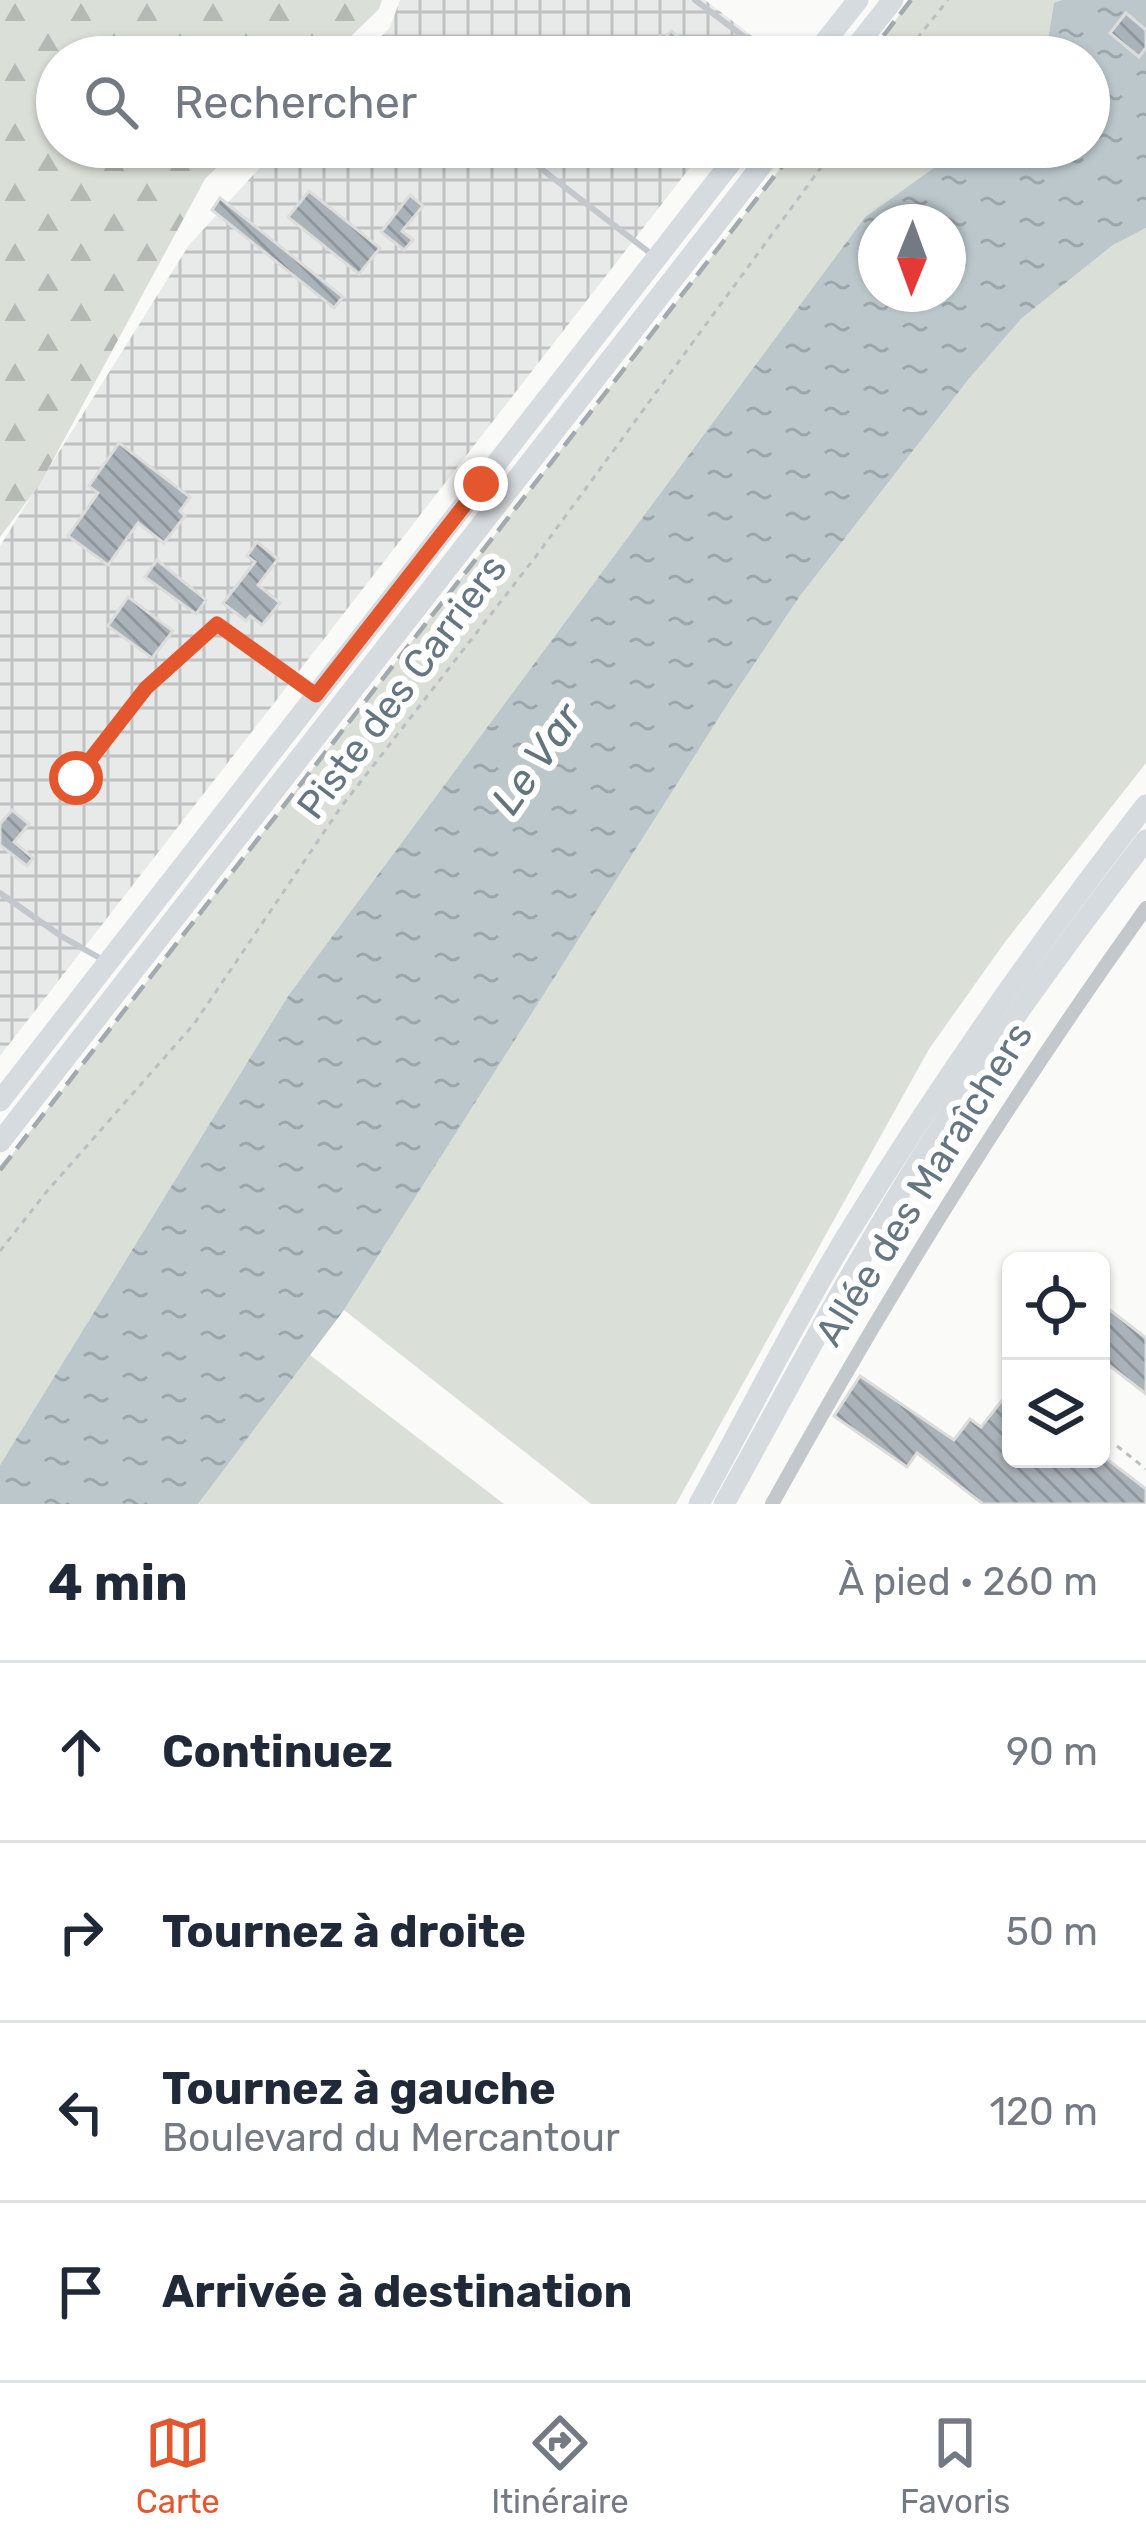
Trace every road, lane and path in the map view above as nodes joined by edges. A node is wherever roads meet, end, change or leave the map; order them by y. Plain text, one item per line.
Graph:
1 (695, 0) edge
2 (858, 0) edge
3 (893, 0) edge
4 (948, 0) edge
5 (743, 36) edge
6 (830, 36) edge
7 (865, 36) edge
8 (919, 36) edge
9 (540, 168) edge
10 (727, 168) edge
11 (760, 168) edge
12 (821, 168) edge
13 (657, 258) junction
14 (316, 695) junction
15 (76, 778) dead end
16 (1146, 805) edge
17 (1146, 840) edge
18 (0, 892) edge
19 (1146, 908) edge
20 (109, 962) junction
21 (0, 1101) edge
22 (0, 1142) edge
23 (0, 1251) edge
24 (1117, 1446) dead end
25 (1146, 1469) edge
26 (699, 1504) edge
27 (728, 1504) edge
28 (772, 1504) edge

1 - 5 lane
2 - 6 main road
3 - 7 main road
4 - 8 path
9 - 13 lane
10 - 13 main road
11 - 22 main road
12 - 23 path, Piste des Carriers
13 - 14 main road
14 - 15 street
14 - 20 main road
16 - 26 main road
17 - 27 main road
18 - 20 lane
19 - 28 street, Allée des Maraîchers
20 - 21 main road
24 - 25 path

